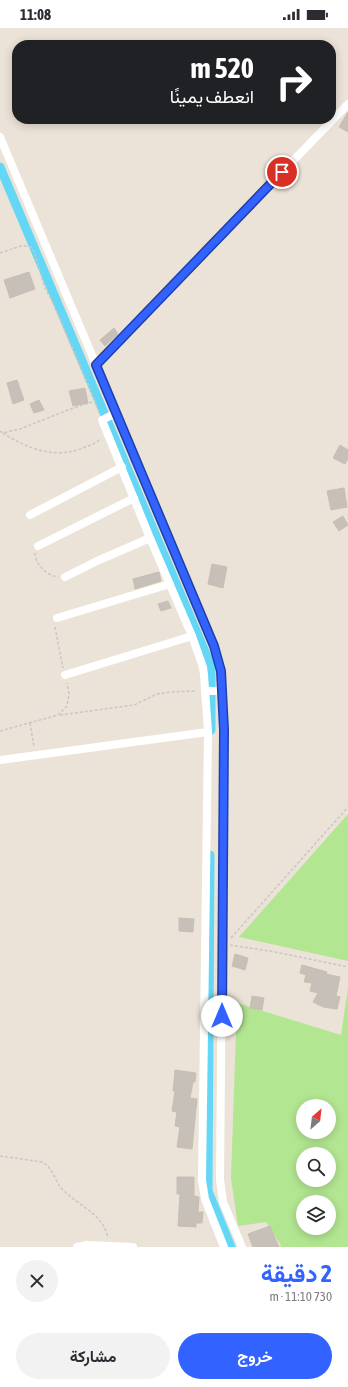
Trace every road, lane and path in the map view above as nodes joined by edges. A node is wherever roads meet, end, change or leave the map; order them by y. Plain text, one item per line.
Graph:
1 (348, 104) edge
2 (336, 116) edge
3 (329, 124) edge
4 (0, 137) edge
5 (0, 253) edge
6 (96, 365) junction
7 (95, 401) junction
8 (109, 416) junction
9 (0, 431) edge
10 (107, 431) junction
11 (3, 433) junction
12 (122, 467) junction
13 (134, 498) junction
14 (30, 515) dead end
15 (150, 538) junction
16 (38, 546) joint
17 (65, 577) joint
18 (170, 584) junction
19 (57, 618) joint
20 (192, 636) junction
21 (65, 675) junction
22 (207, 691) junction
23 (220, 691) junction
24 (58, 715) junction
25 (30, 723) junction
26 (0, 731) edge
27 (208, 732) junction
28 (36, 755) junction
29 (0, 760) edge
30 (348, 807) edge
31 (222, 944) junction
32 (348, 967) edge
33 (0, 1156) edge
34 (109, 1246) junction
35 (77, 1247) edge
36 (133, 1247) edge
37 (224, 1247) edge
38 (242, 1247) edge

1 - 2 street
3 - 6 street
4 - 6 street
5 - 7 path
6 - 8 street
7 - 8 path
7 - 11 path
8 - 10 street
8 - 23 street
9 - 11 path
10 - 11 path
10 - 12 street
12 - 13 street
12 - 14 street
13 - 15 street
13 - 16 street
15 - 17 street
15 - 18 street
16 - 17 path
18 - 19 street
18 - 20 street
19 - 21 path
20 - 21 street
20 - 22 street
21 - 24 path
22 - 23 street
22 - 24 path
22 - 27 street
23 - 31 street
24 - 25 path
25 - 26 path
25 - 28 path
27 - 28 street
27 - 37 street
28 - 29 street
30 - 31 path
31 - 32 path
31 - 38 street
33 - 34 path
34 - 35 street
34 - 36 street

